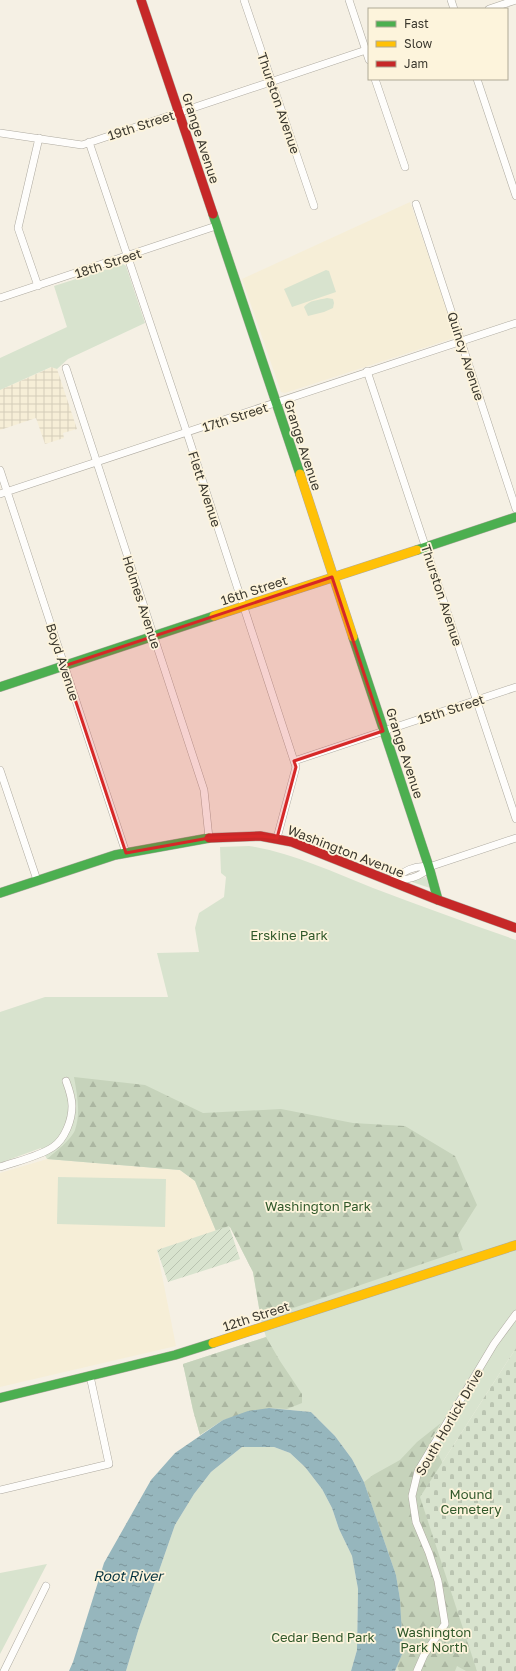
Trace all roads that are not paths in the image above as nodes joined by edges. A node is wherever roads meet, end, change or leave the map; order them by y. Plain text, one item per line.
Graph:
1 (141, 0) edge
2 (244, 0) edge
3 (349, 0) edge
4 (516, 0) edge
5 (492, 8) edge
6 (368, 50) edge
7 (375, 80) edge
8 (477, 80) edge
9 (271, 82) junction
10 (178, 113) junction
11 (0, 133) edge
12 (39, 138) junction
13 (89, 142) junction
14 (405, 167) dead end
15 (516, 196) edge
16 (416, 204) dead end
17 (314, 206) dead end
18 (216, 226) junction
19 (128, 256) junction
20 (38, 286) junction
21 (0, 298) edge
22 (516, 323) edge
23 (460, 340) junction
24 (66, 368) dead end
25 (367, 371) junction
26 (276, 403) junction
27 (187, 433) junction
28 (98, 462) junction
29 (0, 470) edge
30 (4, 493) edge
31 (516, 509) edge
32 (516, 516) edge
33 (425, 546) junction
34 (332, 577) junction
35 (243, 607) junction
36 (153, 636) junction
37 (64, 666) junction
38 (0, 687) edge
39 (516, 687) edge
40 (476, 700) junction
41 (383, 731) junction
42 (294, 761) junction
43 (0, 770) edge
44 (516, 819) edge
45 (209, 838) junction
46 (277, 838) junction
47 (516, 838) edge
48 (126, 853) junction
49 (429, 867) junction
50 (37, 880) junction
51 (390, 881) junction
52 (0, 893) edge
53 (438, 900) junction
54 (516, 928) edge
55 (66, 1081) dead end
56 (0, 1167) edge
57 (516, 1245) edge
58 (516, 1314) edge
59 (90, 1376) junction
60 (0, 1398) edge
61 (0, 1490) edge
62 (46, 1586) dead end
63 (2, 1671) edge
64 (417, 1671) edge

1 - 10 street, Grange Avenue
2 - 9 street, Thurston Avenue
3 - 6 street
4 - 5 street
6 - 9 street, 19th Street
7 - 14 street
8 - 15 street
9 - 10 street, 19th Street
9 - 17 street, Thurston Avenue
10 - 13 street, 19th Street
10 - 18 street, Grange Avenue
11 - 12 street, 19th Street
12 - 13 street, 19th Street
12 - 20 street
13 - 19 street, Flett Avenue
16 - 23 street, Quincy Avenue
18 - 19 street, 18th Street
18 - 26 street, Grange Avenue
19 - 20 street, 18th Street
19 - 27 street, Flett Avenue
20 - 21 street, 18th Street
22 - 23 street, 17th Street
23 - 25 street, 17th Street
23 - 31 street, Quincy Avenue
24 - 28 street, Holmes Avenue
25 - 26 street, 17th Street
25 - 33 street, Thurston Avenue
26 - 27 street, 17th Street
26 - 34 street, Grange Avenue
27 - 28 street, 17th Street
27 - 35 street, Flett Avenue
28 - 30 street, 17th Street
28 - 36 street, Holmes Avenue
29 - 30 street, Boyd Avenue
30 - 37 street, Boyd Avenue
32 - 33 street, 16th Street
33 - 34 street, 16th Street
33 - 40 street, Thurston Avenue
34 - 35 street, 16th Street
34 - 41 street, Grange Avenue
35 - 36 street, 16th Street
35 - 42 street, Flett Avenue
36 - 37 street, 16th Street
36 - 45 street, Holmes Avenue
37 - 38 street, 16th Street
37 - 48 street, Boyd Avenue
39 - 40 street, 15th Street
40 - 41 street, 15th Street
40 - 44 street, Thurston Avenue
41 - 42 street, 15th Street
41 - 49 street, Grange Avenue
42 - 46 street, Flett Avenue
43 - 50 street
45 - 46 street, Washington Avenue
45 - 48 street, Washington Avenue
46 - 51 street, Washington Avenue
47 - 49 street
48 - 50 street, Washington Avenue
49 - 51 street
49 - 53 street, Grange Avenue
50 - 52 street, Washington Avenue
51 - 53 street, Washington Avenue
53 - 54 street, Washington Avenue
55 - 56 street
57 - 59 street, 12th Street
58 - 64 street, South Horlick Drive
59 - 60 street, 12th Street
59 - 61 street
62 - 63 street

